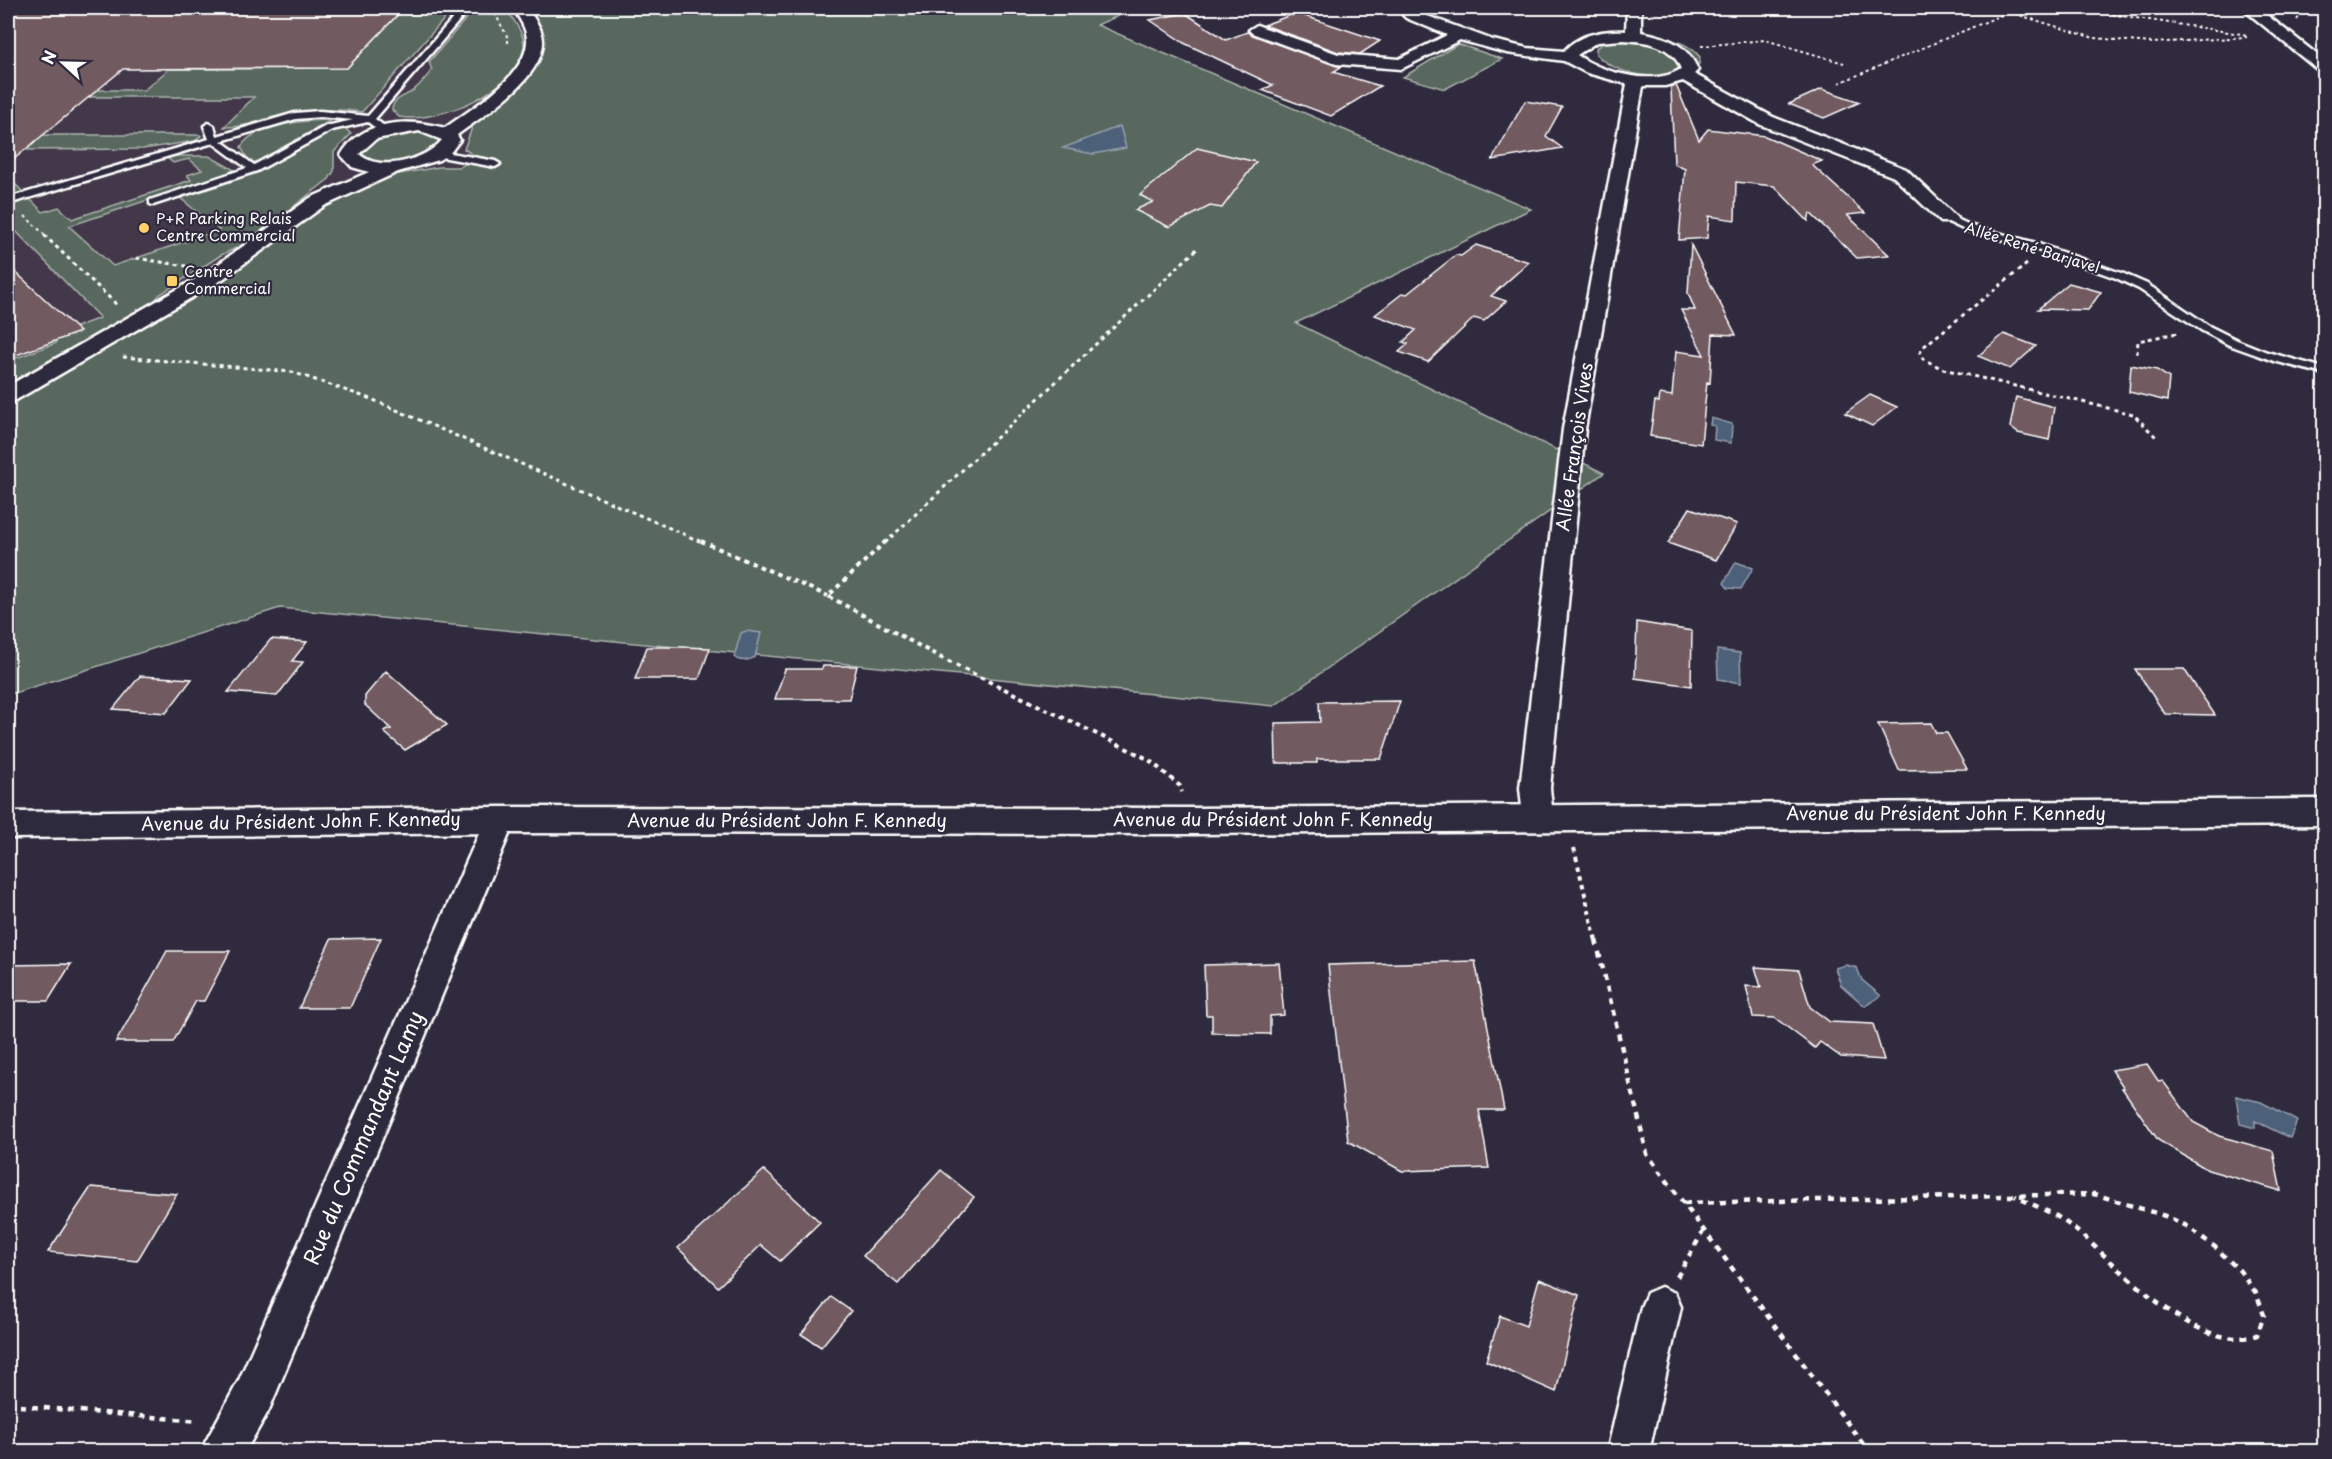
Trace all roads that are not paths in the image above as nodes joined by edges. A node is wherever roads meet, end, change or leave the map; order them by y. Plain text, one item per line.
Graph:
1 (466, 8) edge
2 (520, 8) edge
3 (1635, 8) edge
4 (2249, 8) edge
5 (1411, 15) dead end
6 (1257, 30) dead end
7 (1458, 35) junction
8 (1633, 36) junction
9 (1568, 56) junction
10 (2325, 67) edge
11 (1684, 76) junction
12 (1636, 80) junction
13 (501, 92) junction
14 (370, 119) junction
15 (209, 126) dead end
16 (431, 127) junction
17 (385, 131) junction
18 (448, 134) junction
19 (214, 140) junction
20 (439, 154) junction
21 (354, 161) junction
22 (495, 164) dead end
23 (393, 168) junction
24 (254, 169) junction
25 (8, 201) edge
26 (317, 201) junction
27 (153, 202) dead end
28 (1948, 218) joint
29 (2325, 371) edge
30 (8, 395) edge
31 (2325, 812) edge
32 (1552, 817) junction
33 (500, 820) junction
34 (8, 825) edge
35 (1660, 1307) road end
36 (228, 1438) edge
37 (1628, 1452) edge

1 - 14 lane
2 - 13 street
3 - 8 street
4 - 10 street
5 - 7 street
6 - 7 street
7 - 9 street
8 - 9 street
8 - 11 street
9 - 12 street
11 - 12 street
11 - 28 street, Allée René Barjavel
12 - 32 street, Allée François Vives
13 - 16 street
13 - 18 street
14 - 17 lane
14 - 19 lane
14 - 24 lane
15 - 19 lane
16 - 17 street
16 - 18 street
17 - 21 street
18 - 20 street
19 - 24 lane
19 - 25 lane
20 - 22 lane
20 - 23 street
21 - 23 street
21 - 26 street
23 - 26 street
24 - 27 lane
26 - 30 street
28 - 29 lane, Allée René Barjavel
31 - 32 main road, Avenue du Président John F. Kennedy
32 - 33 main road, Avenue du Président John F. Kennedy
33 - 34 main road, Avenue du Président John F. Kennedy
33 - 36 street, Rue du Commandant Lamy
35 - 37 street

